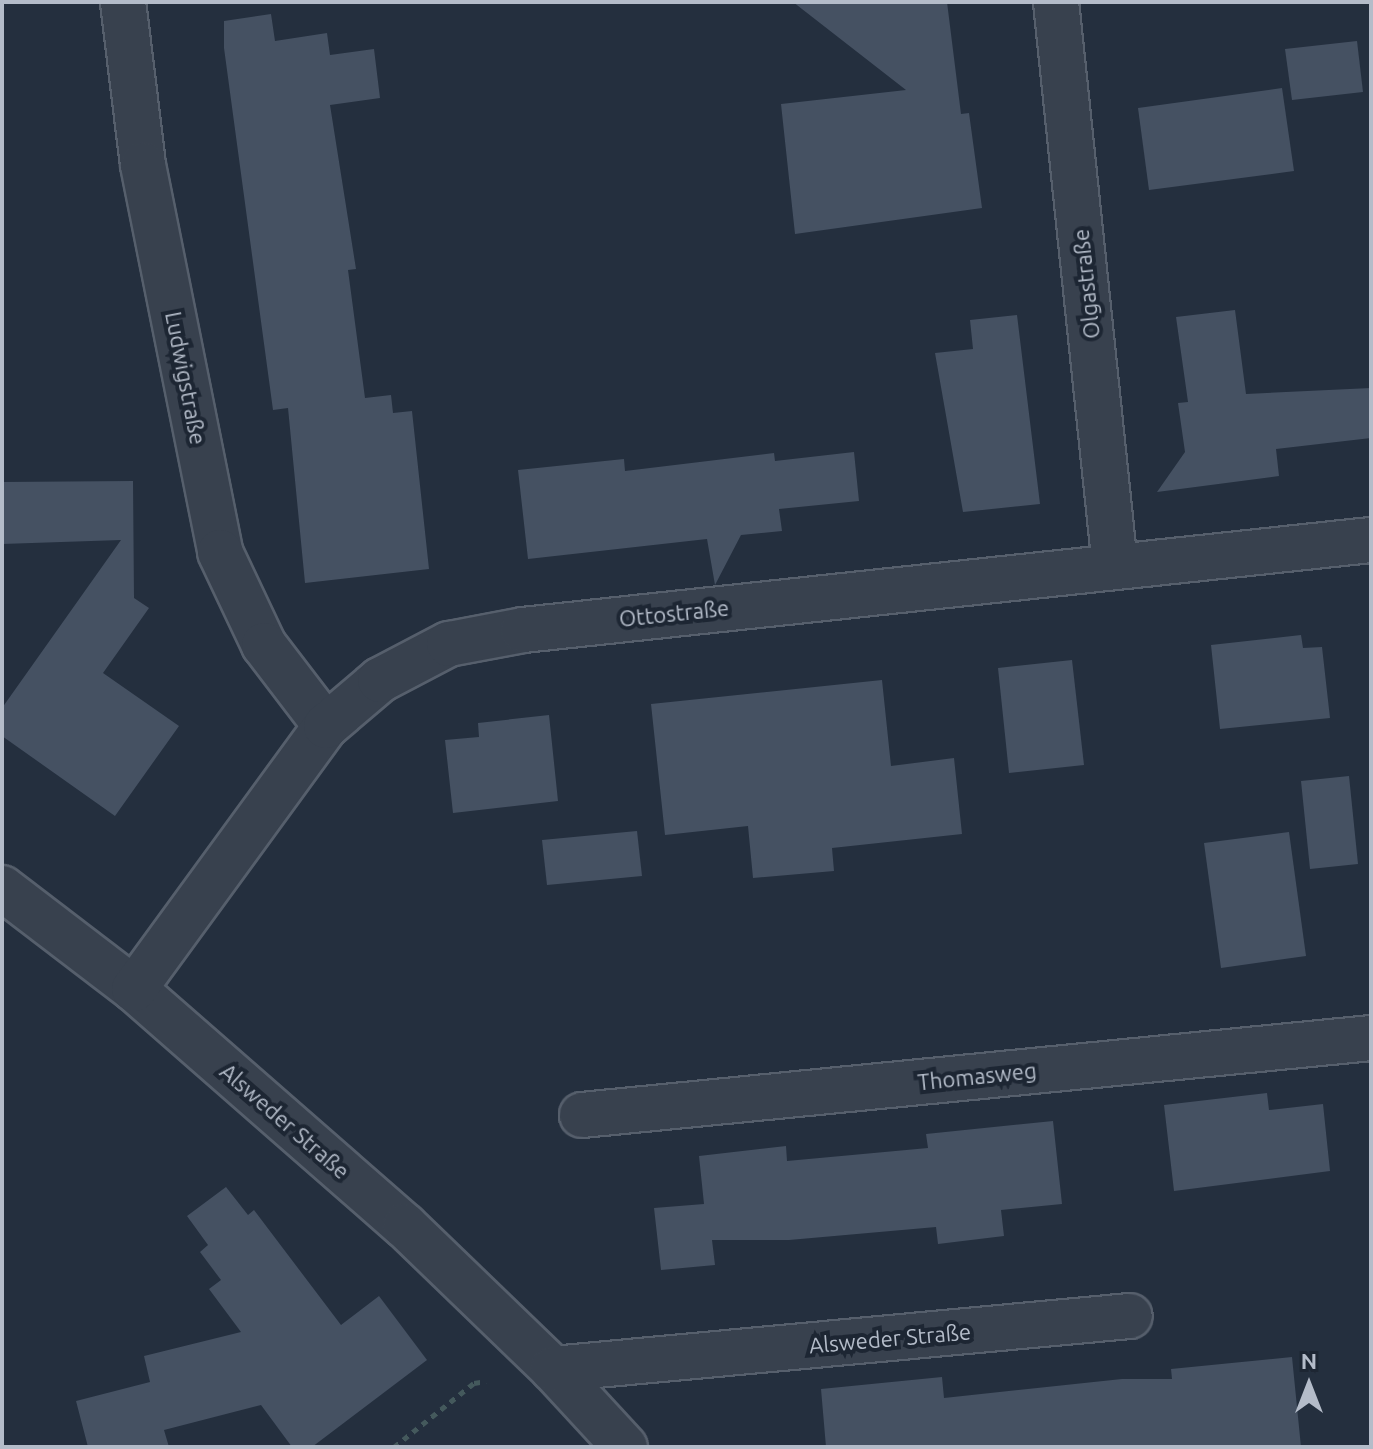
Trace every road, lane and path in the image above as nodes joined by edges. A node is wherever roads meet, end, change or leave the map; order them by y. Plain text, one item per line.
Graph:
1 (123, 2) edge
2 (1056, 2) edge
3 (1371, 540) edge
4 (1115, 566) junction
5 (326, 726) junction
6 (2, 888) edge
7 (134, 989) junction
8 (1371, 1038) edge
9 (582, 1115) dead end
10 (1130, 1316) dead end
11 (553, 1369) junction
12 (394, 1447) edge
13 (625, 1447) edge

1 - 5 street, Ludwigstraße
2 - 4 street, Olgastraße
3 - 4 street, Ottostraße
4 - 5 street, Ottostraße
5 - 7 street, Ottostraße
6 - 7 street, Alsweder Straße
7 - 11 street, Alsweder Straße
8 - 9 street, Thomasweg
10 - 11 street, Alsweder Straße
11 - 12 path
11 - 13 street, Alsweder Straße

